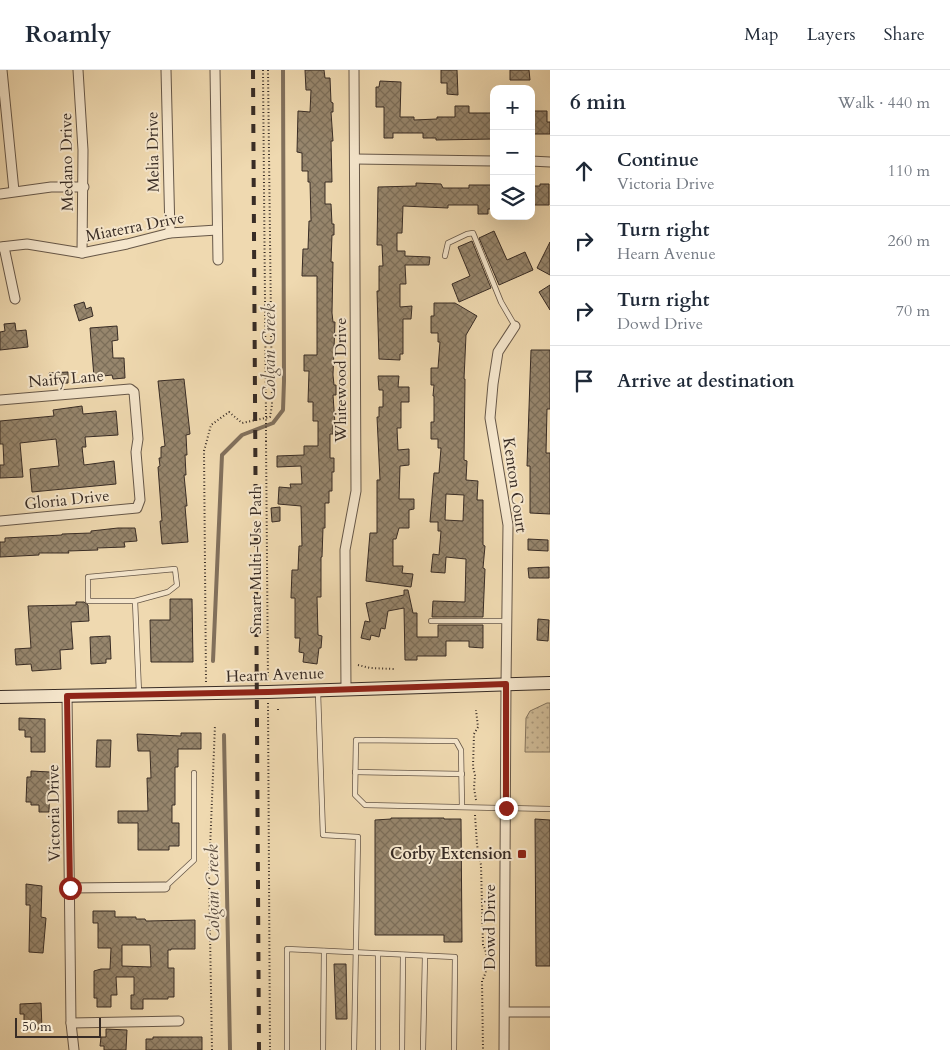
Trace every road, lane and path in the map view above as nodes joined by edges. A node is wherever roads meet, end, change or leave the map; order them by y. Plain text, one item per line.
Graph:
1 (2, 70) edge
2 (78, 70) edge
3 (166, 70) edge
4 (215, 70) edge
5 (263, 70) edge
6 (268, 70) edge
7 (354, 70) edge
8 (355, 159) junction
9 (490, 161) edge
10 (535, 161) edge
11 (550, 162) edge
12 (84, 187) junction
13 (14, 191) junction
14 (0, 194) edge
15 (217, 230) junction
16 (170, 234) junction
17 (2, 247) edge
18 (82, 253) junction
19 (445, 256) dead end
20 (218, 260) dead end
21 (15, 299) dead end
22 (515, 326) joint
23 (0, 400) edge
24 (137, 508) joint
25 (0, 521) edge
26 (135, 602) junction
27 (431, 621) dead end
28 (507, 621) junction
29 (358, 665) dead end
30 (395, 669) dead end
31 (550, 683) edge
32 (506, 684) junction
33 (346, 689) junction
34 (318, 690) junction
35 (268, 692) junction
36 (206, 693) junction
37 (139, 694) junction
38 (67, 696) junction
39 (0, 697) edge
40 (476, 710) dead end
41 (215, 725) dead end
42 (355, 772) junction
43 (194, 773) dead end
44 (462, 774) junction
45 (462, 807) junction
46 (476, 808) junction
47 (506, 808) junction
48 (550, 809) edge
49 (165, 887) joint
50 (70, 888) junction
51 (324, 951) junction
52 (355, 953) junction
53 (378, 954) junction
54 (404, 955) junction
55 (424, 956) junction
56 (505, 1012) junction
57 (550, 1012) edge
58 (179, 1020) dead end
59 (71, 1023) junction
60 (74, 1050) edge
61 (212, 1050) edge
62 (270, 1050) edge
63 (287, 1050) edge
64 (323, 1050) edge
65 (354, 1050) edge
66 (378, 1050) edge
67 (402, 1050) edge
68 (423, 1050) edge
69 (454, 1050) edge
70 (483, 1050) edge
71 (504, 1050) edge

1 - 13 street
2 - 12 street, Medano Drive
3 - 16 street, Melia Drive
4 - 15 street
5 - 35 path, Smart Multi-Use Path, bridge
6 - 36 path
7 - 8 street, Whitewood Drive
8 - 9 street
8 - 33 street, Whitewood Drive
10 - 11 street
12 - 13 street
12 - 18 street, Medano Drive
13 - 14 street
15 - 16 street, Miaterra Drive
15 - 20 street
16 - 18 street, Miaterra Drive
17 - 18 street, Miaterra Drive
17 - 21 street
19 - 22 lane
22 - 28 street, Kenton Court
23 - 24 street, Naify Lane
24 - 25 street, Gloria Drive
26 - 26 lane
26 - 37 lane
27 - 28 lane
28 - 32 street, Kenton Court
29 - 30 path
31 - 32 main road, Hearn Avenue
32 - 33 main road, Hearn Avenue
32 - 47 street, Dowd Drive
33 - 34 main road, Hearn Avenue
34 - 35 main road, Hearn Avenue
34 - 52 lane
35 - 36 main road, Hearn Avenue
35 - 62 path, Smart Multi-Use Path
36 - 37 main road, Hearn Avenue
37 - 38 main road, Hearn Avenue
38 - 39 main road, Hearn Avenue
38 - 50 street, Victoria Drive
40 - 46 path
41 - 61 path
42 - 44 lane
42 - 44 lane
42 - 45 lane
43 - 49 lane
44 - 45 lane
45 - 46 lane
46 - 47 lane
46 - 70 path
47 - 48 lane
47 - 56 street, Dowd Drive
49 - 50 street
50 - 59 street, Victoria Drive
51 - 52 lane
51 - 63 lane
51 - 64 lane
52 - 53 lane
52 - 65 lane
53 - 54 lane
53 - 66 lane
54 - 55 lane
54 - 67 lane
55 - 68 lane
55 - 69 lane
56 - 57 street
56 - 71 street, Dowd Drive
58 - 59 street
59 - 60 street, Victoria Drive

